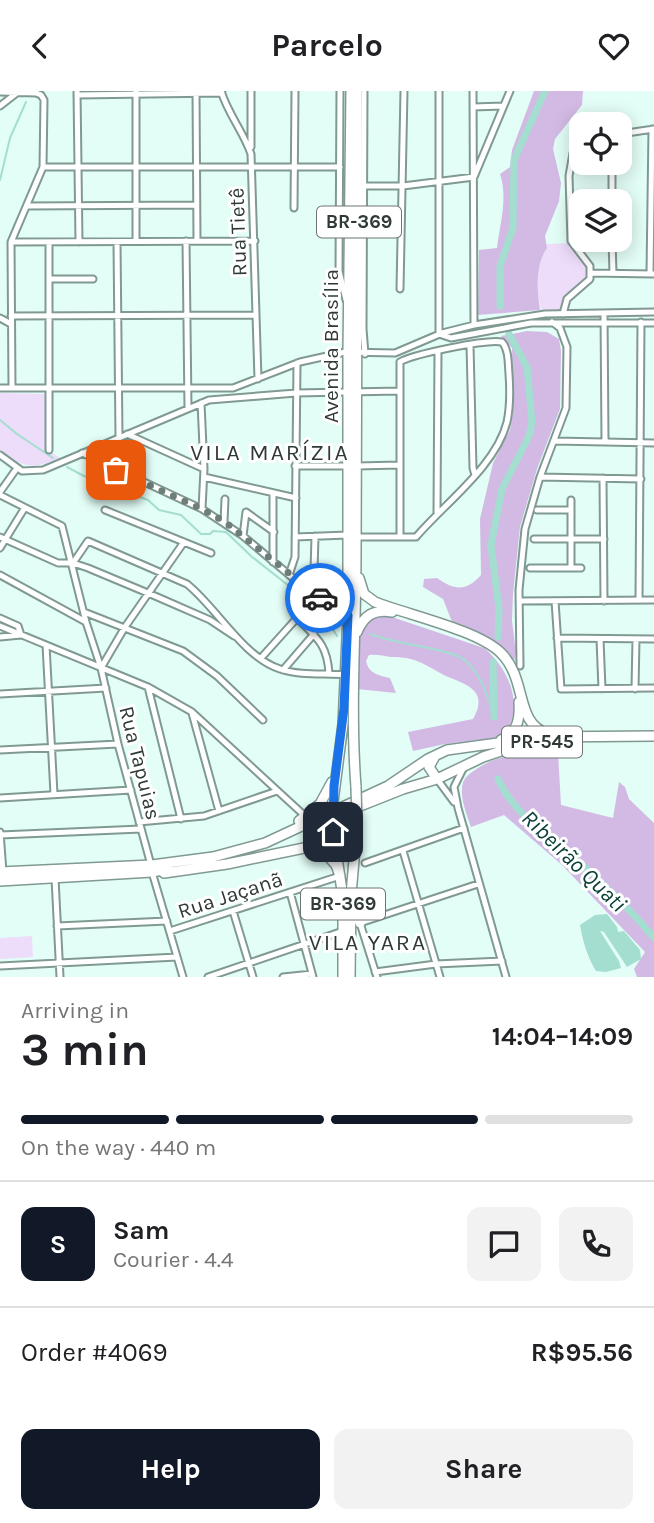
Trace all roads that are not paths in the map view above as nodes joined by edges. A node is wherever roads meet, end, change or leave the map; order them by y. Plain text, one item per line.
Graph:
1 (251, 91) edge
2 (295, 91) edge
3 (340, 91) edge
4 (351, 91) edge
5 (357, 91) edge
6 (364, 91) edge
7 (404, 91) edge
8 (439, 91) edge
9 (473, 91) edge
10 (508, 91) edge
11 (0, 92) edge
12 (18, 92) edge
13 (197, 92) edge
14 (221, 92) edge
15 (76, 93) edge
16 (136, 93) edge
17 (1, 102) edge
18 (503, 106) junction
19 (473, 107) junction
20 (653, 129) edge
21 (248, 132) junction
22 (632, 132) edge
23 (358, 156) junction
24 (43, 167) junction
25 (137, 167) junction
26 (196, 167) junction
27 (252, 167) junction
28 (294, 167) junction
29 (340, 167) junction
30 (78, 168) junction
31 (365, 174) junction
32 (569, 175) edge
33 (474, 177) junction
34 (439, 182) junction
35 (365, 186) junction
36 (403, 186) junction
37 (136, 205) junction
38 (196, 205) junction
39 (27, 206) junction
40 (79, 206) junction
41 (294, 208) dead end
42 (197, 240) junction
43 (136, 241) junction
44 (186, 241) junction
45 (256, 241) junction
46 (11, 242) junction
47 (49, 242) junction
48 (79, 242) junction
49 (117, 242) junction
50 (612, 252) edge
51 (590, 273) junction
52 (612, 274) junction
53 (652, 274) edge
54 (49, 279) junction
55 (93, 279) dead end
56 (400, 289) dead end
57 (349, 307) junction
58 (654, 312) edge
59 (563, 313) junction
60 (604, 313) junction
61 (118, 315) junction
62 (187, 315) junction
63 (256, 315) junction
64 (49, 316) junction
65 (0, 318) edge
66 (11, 320) junction
67 (519, 321) junction
68 (552, 322) junction
69 (606, 323) junction
70 (641, 323) junction
71 (654, 323) edge
72 (474, 325) junction
73 (494, 325) junction
74 (363, 329) junction
75 (439, 334) junction
76 (468, 336) junction
77 (358, 342) junction
78 (470, 345) junction
79 (450, 349) junction
80 (438, 351) junction
81 (357, 353) junction
82 (395, 353) junction
83 (400, 362) junction
84 (297, 363) junction
85 (258, 379) junction
86 (0, 388) edge
87 (233, 388) junction
88 (12, 389) junction
89 (50, 389) junction
90 (119, 389) junction
91 (187, 389) junction
92 (208, 389) junction
93 (351, 391) junction
94 (400, 391) junction
95 (296, 393) junction
96 (236, 397) junction
97 (209, 400) junction
98 (201, 403) junction
99 (188, 408) junction
100 (136, 430) junction
101 (127, 434) junction
102 (119, 437) junction
103 (555, 441) junction
104 (605, 441) junction
105 (145, 442) junction
106 (641, 442) junction
107 (654, 443) edge
108 (91, 449) junction
109 (49, 450) dead end
110 (82, 453) junction
111 (0, 456) edge
112 (97, 461) junction
113 (399, 465) junction
114 (295, 466) junction
115 (352, 466) junction
116 (18, 468) junction
117 (204, 469) junction
118 (475, 475) junction
119 (204, 477) junction
120 (540, 477) junction
121 (603, 478) junction
122 (641, 479) junction
123 (273, 493) junction
124 (0, 494) edge
125 (296, 498) junction
126 (225, 499) dead end
127 (571, 501) dead end
128 (24, 509) junction
129 (202, 509) junction
130 (106, 510) dead end
131 (537, 510) dead end
132 (571, 510) junction
133 (437, 513) junction
134 (225, 522) junction
135 (274, 532) junction
136 (243, 536) junction
137 (315, 536) junction
138 (352, 536) junction
139 (295, 537) junction
140 (400, 537) junction
141 (3, 539) edge
142 (534, 539) dead end
143 (571, 539) junction
144 (604, 539) junction
145 (184, 542) junction
146 (0, 548) edge
147 (211, 553) dead end
148 (356, 557) junction
149 (273, 562) junction
150 (73, 563) junction
151 (530, 568) dead end
152 (571, 568) junction
153 (581, 568) dead end
154 (163, 572) junction
155 (0, 575) edge
156 (289, 575) junction
157 (306, 589) junction
158 (148, 593) junction
159 (639, 600) junction
160 (654, 600) edge
161 (519, 601) junction
162 (555, 601) junction
163 (604, 601) junction
164 (84, 612) junction
165 (348, 615) junction
166 (0, 618) edge
167 (86, 622) junction
168 (0, 626) edge
169 (125, 627) junction
170 (22, 635) junction
171 (314, 635) junction
172 (0, 637) edge
173 (557, 638) junction
174 (354, 639) junction
175 (600, 639) junction
176 (636, 639) junction
177 (654, 639) edge
178 (241, 641) junction
179 (46, 645) junction
180 (261, 658) junction
181 (102, 663) junction
182 (520, 666) dead end
183 (283, 670) junction
184 (112, 672) junction
185 (330, 673) junction
186 (346, 675) junction
187 (105, 686) junction
188 (148, 687) junction
189 (654, 688) edge
190 (602, 689) junction
191 (635, 689) junction
192 (48, 691) junction
193 (161, 693) junction
194 (0, 694) edge
195 (152, 704) junction
196 (192, 712) junction
197 (263, 720) dead end
198 (557, 736) junction
199 (654, 738) edge
200 (118, 744) junction
201 (486, 744) junction
202 (52, 747) junction
203 (0, 750) edge
204 (439, 753) junction
205 (467, 765) junction
206 (336, 770) junction
207 (437, 779) junction
208 (131, 790) junction
209 (277, 791) junction
210 (54, 795) junction
211 (0, 797) edge
212 (458, 808) junction
213 (219, 811) junction
214 (306, 817) junction
215 (181, 819) junction
216 (140, 826) junction
217 (464, 828) junction
218 (0, 834) edge
219 (402, 851) junction
220 (365, 863) dead end
221 (151, 868) junction
222 (1, 875) edge
223 (340, 876) junction
224 (55, 879) junction
225 (478, 884) junction
226 (290, 892) junction
227 (351, 894) junction
228 (418, 903) junction
229 (233, 911) junction
230 (167, 922) junction
231 (359, 923) junction
232 (57, 926) junction
233 (170, 931) junction
234 (343, 931) junction
235 (305, 943) junction
236 (177, 957) junction
237 (502, 961) junction
238 (59, 963) junction
239 (249, 963) junction
240 (436, 964) junction
241 (0, 966) edge
242 (376, 974) edge
243 (220, 975) edge
244 (312, 975) edge
245 (60, 977) edge
246 (183, 977) edge
247 (208, 977) edge
248 (253, 977) edge
249 (283, 977) edge
250 (343, 977) edge
251 (350, 977) edge
252 (440, 977) edge
253 (506, 977) edge

1 - 21 street
2 - 28 street
3 - 29 street
4 - 57 highway, Avenida Brasília / BR-369
5 - 23 highway, Avenida Brasília / BR-369
6 - 31 street
7 - 36 street
8 - 34 street
9 - 19 street
10 - 18 street
11 - 12 street
12 - 17 street
12 - 24 street
13 - 14 street
13 - 16 street
13 - 26 street
14 - 21 street, Rua Tietê
15 - 16 street
15 - 30 street
16 - 25 street
18 - 19 street
18 - 33 street
19 - 33 street
20 - 22 street
20 - 53 street
21 - 27 street, Rua Tietê
23 - 31 highway
23 - 77 highway, Avenida Brasília / BR-369
24 - 30 street
24 - 39 street
25 - 26 street
25 - 30 street
25 - 37 street
26 - 27 street
26 - 38 street
27 - 28 street
27 - 45 street, Rua Tietê
28 - 29 street
28 - 41 street
29 - 57 street
30 - 40 street
31 - 35 street
32 - 51 street
33 - 34 street
33 - 72 street
34 - 36 street
34 - 75 street
35 - 36 street
35 - 74 street
36 - 56 street
37 - 38 street
37 - 40 street
37 - 43 street
38 - 42 street
39 - 40 street
39 - 46 street
40 - 48 street
42 - 44 street
42 - 45 street
43 - 44 street
43 - 49 street
44 - 62 street
45 - 63 street, Rua Tietê
46 - 47 street
46 - 66 street
47 - 48 street
47 - 54 street
48 - 49 street
49 - 61 street
50 - 52 street
51 - 52 street
51 - 59 street
52 - 53 street
54 - 55 street
54 - 64 street
57 - 81 highway, Avenida Brasília / BR-369
58 - 60 street
59 - 60 street
59 - 67 street
60 - 69 street
61 - 62 street
61 - 64 street
61 - 90 street
62 - 63 street
62 - 91 street
63 - 85 street, Rua Tietê
64 - 66 street
64 - 89 street
65 - 66 street
66 - 88 street
67 - 68 street
67 - 73 street
68 - 69 street
68 - 103 street
69 - 70 street
69 - 104 street
70 - 71 street
70 - 106 street
72 - 73 street
72 - 75 street
73 - 76 street
74 - 77 highway
74 - 81 street
75 - 76 street
75 - 82 street
76 - 79 street
77 - 81 highway, Avenida Brasília / BR-369
78 - 79 street
78 - 118 street
78 - 118 street
79 - 80 street
80 - 83 street
80 - 133 street
81 - 82 street
81 - 84 street
81 - 93 highway, Avenida Brasília / BR-369
82 - 83 street
83 - 94 street
84 - 85 street
84 - 95 street
85 - 87 street
86 - 88 street
87 - 92 street
87 - 96 street
88 - 89 street
89 - 90 street
89 - 109 street
90 - 91 street
90 - 102 street
91 - 92 street
91 - 99 street
92 - 97 street
93 - 94 street
93 - 95 street
93 - 115 highway, Avenida Brasília / BR-369
94 - 113 street
95 - 96 street
95 - 114 street
96 - 97 street
97 - 98 street
98 - 99 street
98 - 117 street
99 - 100 street
100 - 101 street
100 - 105 street
101 - 102 street
101 - 105 street
102 - 108 street
103 - 104 street
103 - 120 street
104 - 106 street
105 - 117 street
106 - 107 street
106 - 122 street
108 - 110 street
108 - 112 street
110 - 112 street
110 - 116 street
111 - 116 street
112 - 129 street
113 - 115 street
113 - 140 street
114 - 115 street
114 - 125 street
115 - 138 highway, Avenida Brasília / BR-369
116 - 124 street
117 - 119 street
118 - 133 street
119 - 123 street
119 - 129 street
120 - 121 street
120 - 161 street
121 - 122 street
121 - 144 street
122 - 159 street
123 - 125 street
123 - 135 street
124 - 128 street, Rua Tapuias
125 - 139 street
126 - 134 street
127 - 132 street
128 - 141 street
128 - 150 street, Rua Tapuias
129 - 134 street
130 - 145 street
131 - 132 street
132 - 143 street
133 - 140 street
134 - 136 street
135 - 136 street
135 - 149 street
136 - 149 street
137 - 138 street
137 - 139 street
137 - 157 street
138 - 140 street
138 - 148 highway, Avenida Brasília / BR-369
138 - 165 highway, Avenida Brasília / BR-369
139 - 156 street
141 - 146 street
141 - 150 street
142 - 143 street
143 - 144 street
143 - 152 street
144 - 163 street
145 - 147 street
145 - 154 street
148 - 174 highway, Avenida Brasília / BR-369
148 - 198 highway
149 - 156 street
150 - 154 street
150 - 158 street
150 - 164 street, Rua Tapuias
151 - 152 street
152 - 153 street
154 - 158 street
154 - 178 street
155 - 167 street
156 - 157 street
157 - 165 street
158 - 169 street
158 - 178 street
159 - 160 street
159 - 163 street
161 - 162 street
161 - 182 street
162 - 163 street
162 - 173 street
164 - 167 street, Rua Tapuias
164 - 169 street
165 - 186 highway, Avenida Brasília / BR-369
166 - 170 street
167 - 181 street, Rua Tapuias
168 - 170 street
169 - 181 street
169 - 197 street
170 - 172 street
170 - 179 street
171 - 180 street
171 - 183 street
171 - 185 street
173 - 175 street
173 - 190 street
174 - 201 highway
174 - 227 highway, Avenida Brasília / BR-369, bridge
175 - 176 street
175 - 190 street
176 - 177 street
176 - 191 street
178 - 180 street
179 - 181 street
179 - 192 street
180 - 183 street
181 - 184 street
181 - 187 street, Rua Tapuias
183 - 185 street
184 - 187 street
184 - 188 street
185 - 186 street
186 - 206 highway, Avenida Brasília / BR-369
187 - 192 street
187 - 200 street, Rua Tapuias
188 - 193 street
188 - 195 street
189 - 191 street
190 - 191 street
192 - 194 street
192 - 202 street
193 - 195 street
193 - 196 street
195 - 215 street
196 - 209 street
196 - 213 street
198 - 199 highway, PR-545
198 - 201 highway, PR-545
199 - 205 highway, PR-545
200 - 202 street
200 - 208 street, Rua Tapuias
201 - 204 highway, PR-545
202 - 203 street
202 - 210 street
204 - 207 highway
204 - 221 highway
205 - 207 highway, PR-545
205 - 212 street
206 - 214 highway
206 - 223 highway, Avenida Brasília / BR-369, bridge
207 - 212 street
207 - 221 highway
208 - 210 street
208 - 216 street, Rua Tapuias
209 - 213 street
209 - 214 street
210 - 211 street
212 - 217 street
213 - 215 street
214 - 221 highway
215 - 216 street
216 - 218 street
216 - 221 street, Rua Tapuias
217 - 219 street
217 - 225 street
218 - 222 street
219 - 220 street
219 - 228 street
221 - 222 highway
221 - 223 highway
221 - 224 highway
221 - 230 street, Rua Tapuias
222 - 224 highway
223 - 226 street, Rua Jaçanã
223 - 234 highway, Avenida Brasília / BR-369
224 - 232 street
225 - 228 street
225 - 237 street
226 - 229 street, Rua Jaçanã
226 - 235 street
227 - 231 highway
227 - 251 highway, Avenida Brasília / BR-369
228 - 231 street
228 - 240 street
229 - 233 street, Rua Jaçanã
229 - 239 street
230 - 232 street
230 - 233 street, Rua Tapuias
231 - 242 street
232 - 238 street
233 - 236 street, Rua Tapuias
234 - 235 street
234 - 250 highway, Avenida Brasília / BR-369
235 - 239 street
235 - 244 street
236 - 238 street
236 - 246 street, Rua Tapuias
237 - 240 street
237 - 253 street
238 - 241 street
238 - 245 street
239 - 243 street
239 - 248 street
240 - 242 street
240 - 252 street
243 - 247 street
244 - 249 street

